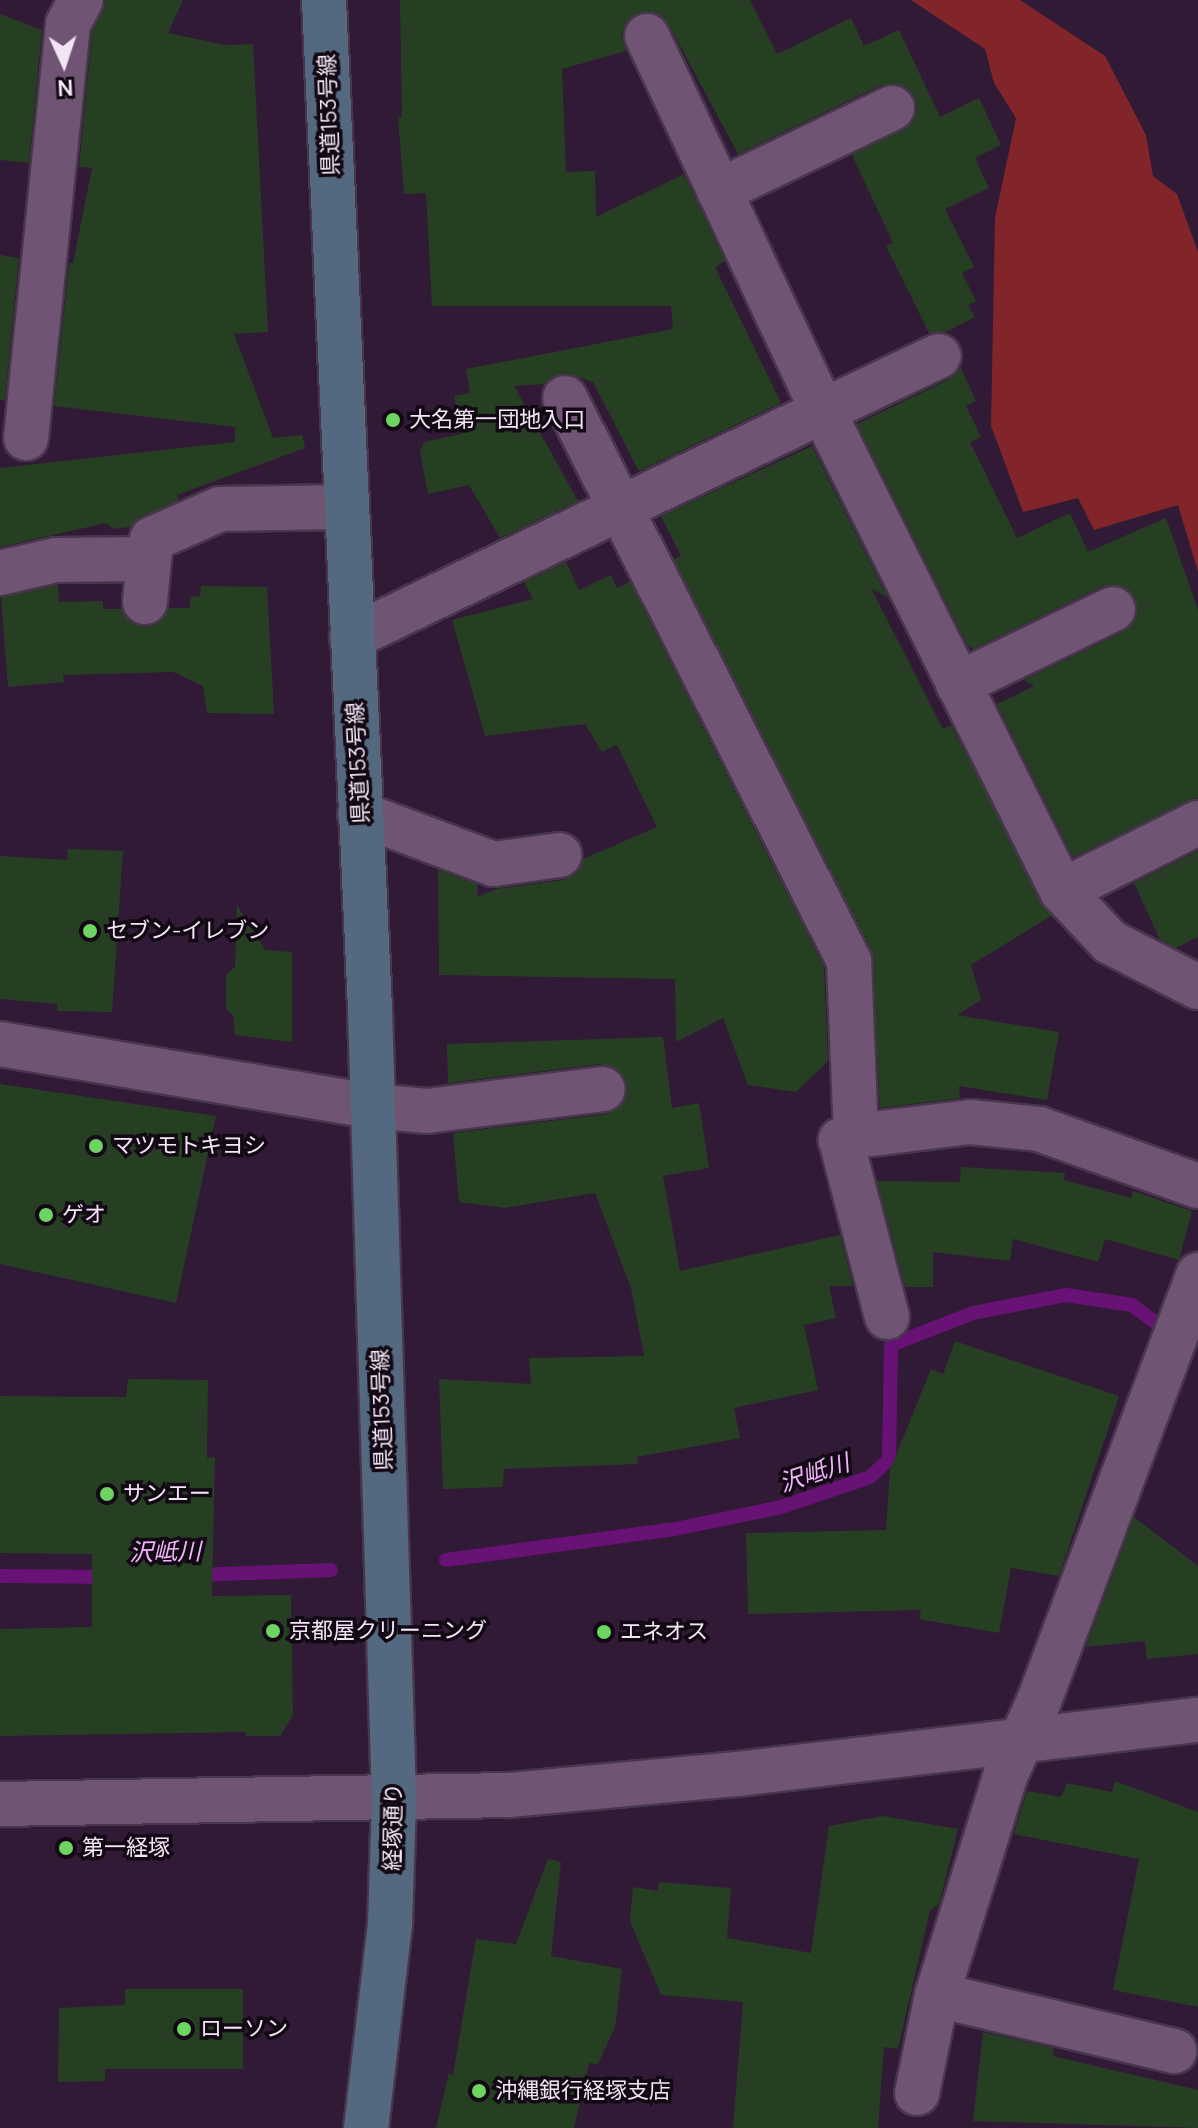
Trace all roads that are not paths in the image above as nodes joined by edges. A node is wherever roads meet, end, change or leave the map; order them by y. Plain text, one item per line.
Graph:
1 (324, 0) edge
2 (66, 4) edge
3 (647, 36) dead end
4 (892, 108) dead end
5 (719, 191) junction
6 (939, 356) dead end
7 (565, 398) dead end
8 (823, 411) junction
9 (26, 438) dead end
10 (345, 507) junction
11 (617, 510) junction
12 (0, 573) edge
13 (1113, 609) dead end
14 (352, 637) junction
15 (958, 684) junction
16 (360, 814) junction
17 (1198, 823) edge
18 (559, 855) dead end
19 (1062, 891) junction
20 (1198, 987) edge
21 (0, 1044) edge
22 (603, 1089) dead end
23 (372, 1106) junction
24 (856, 1136) junction
25 (1198, 1186) edge
26 (1198, 1275) edge
27 (887, 1317) dead end
28 (386, 1525) joint
29 (1198, 1720) edge
30 (1021, 1742) junction
31 (394, 1799) junction
32 (0, 1804) edge
33 (937, 1995) junction
34 (1174, 2051) dead end
35 (917, 2093) dead end
36 (366, 2128) edge

1 - 10 main road, 県道153号線
2 - 9 street
3 - 5 street
4 - 5 street
5 - 8 street
6 - 8 street
7 - 11 street
8 - 11 street
8 - 15 street
10 - 12 street
10 - 14 main road, 県道153号線
11 - 14 street
11 - 24 street
13 - 15 street
14 - 16 main road, 県道153号線
15 - 19 street
16 - 18 street
16 - 23 main road, 県道153号線
17 - 19 street
19 - 20 street
21 - 23 street
22 - 23 street
23 - 28 main road, 県道153号線
24 - 25 street
24 - 27 street
26 - 30 street
28 - 31 main road, 経塚通り
29 - 30 street
30 - 31 street
30 - 33 street
31 - 32 street
31 - 36 main road, 経塚通り
33 - 34 street
33 - 35 street

